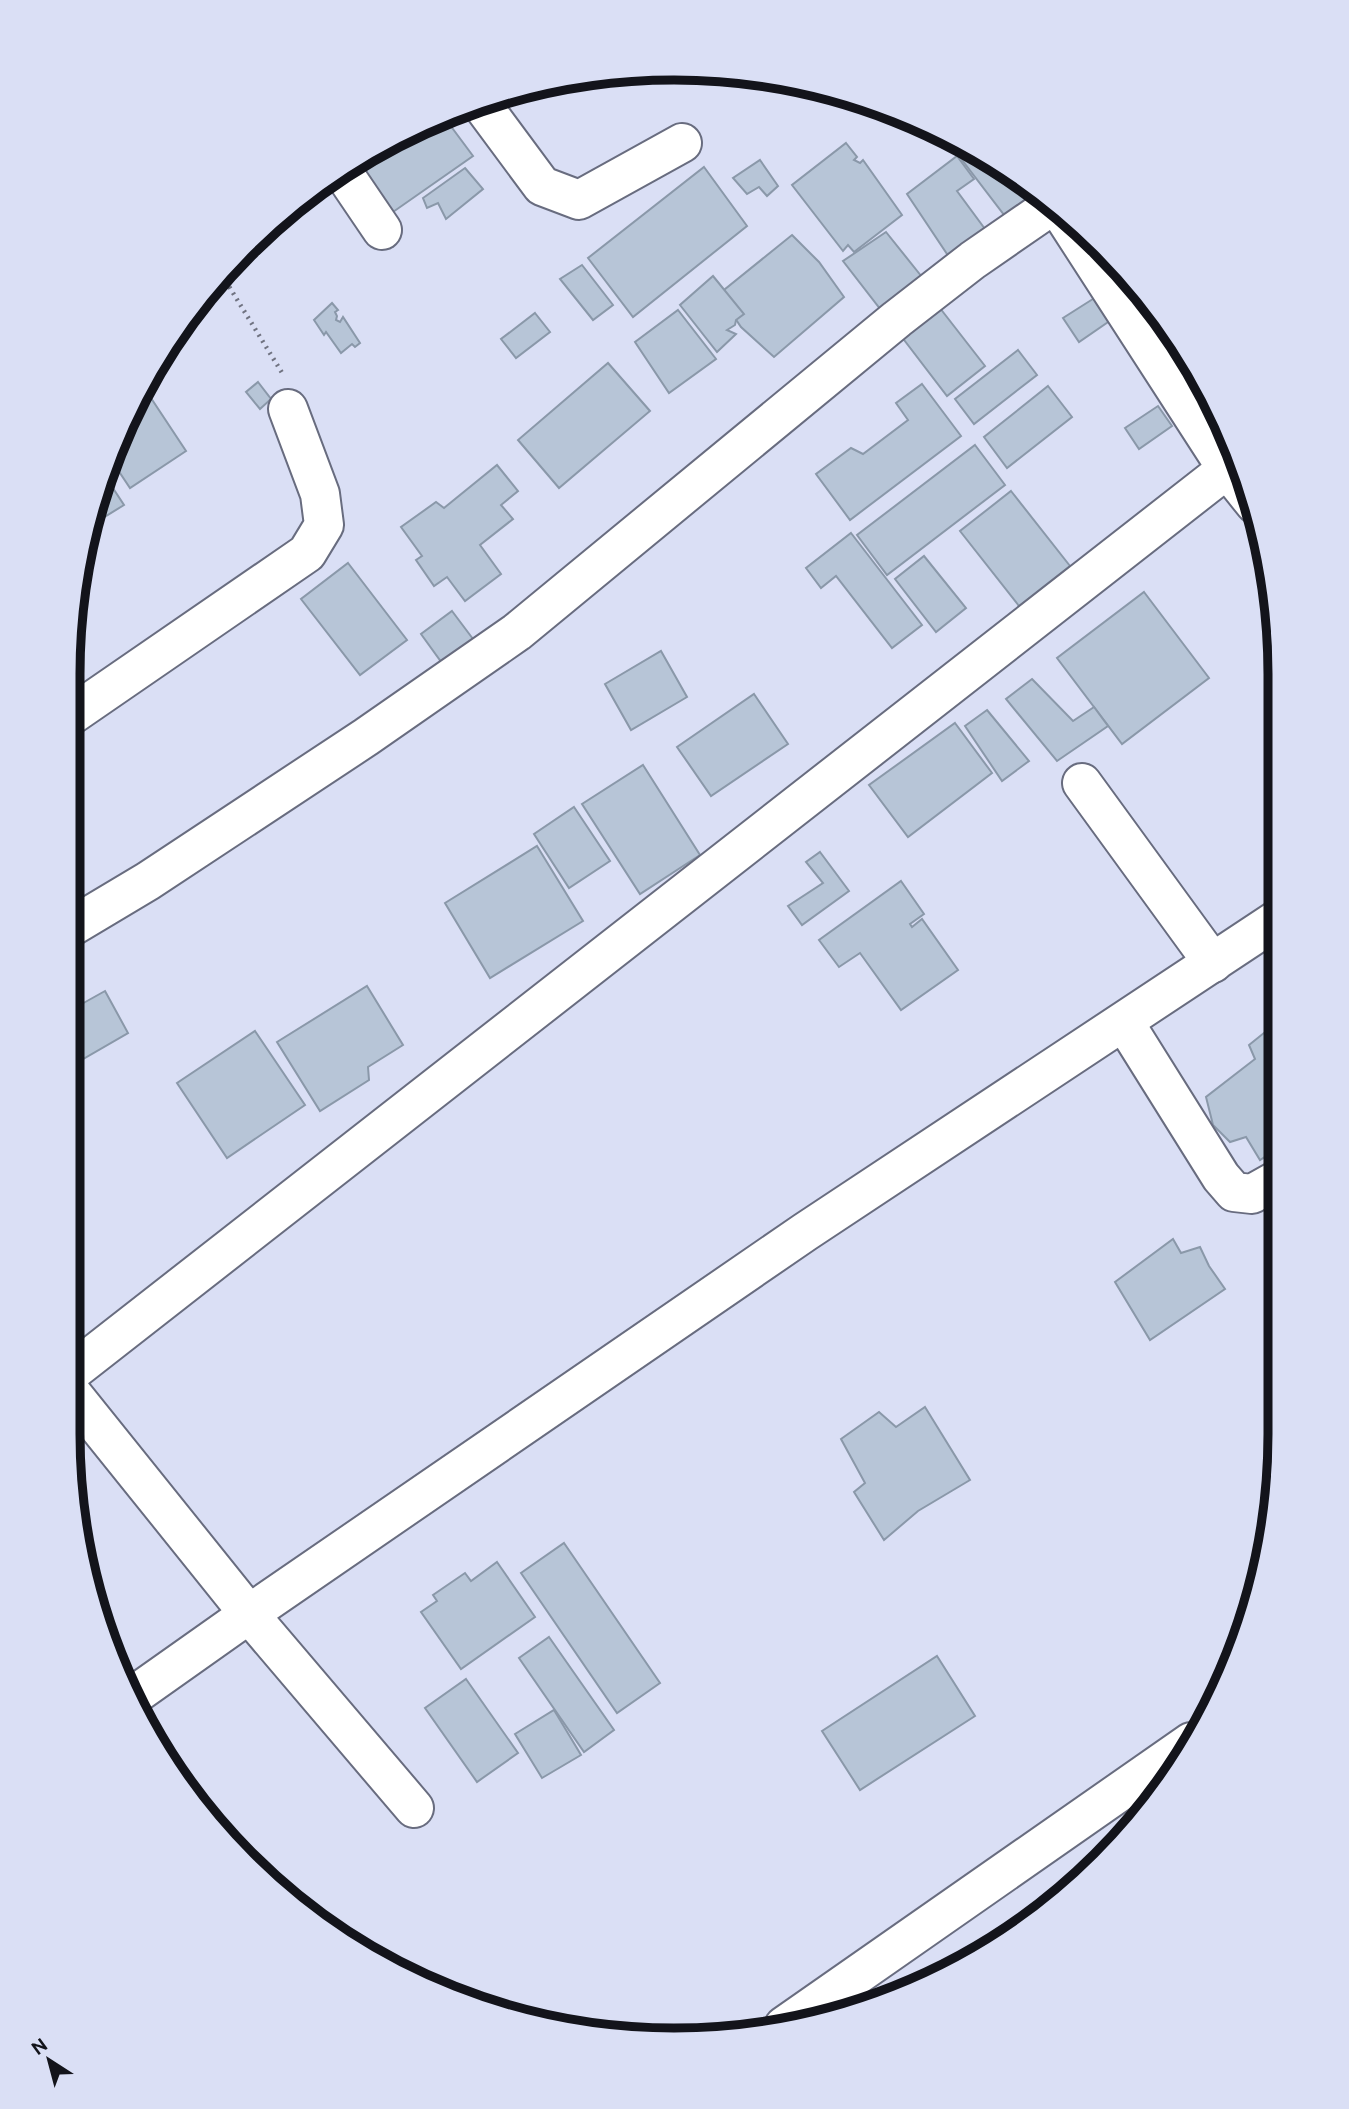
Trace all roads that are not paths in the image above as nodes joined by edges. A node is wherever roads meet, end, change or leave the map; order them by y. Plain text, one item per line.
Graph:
1 (487, 111) edge
2 (682, 143) dead end
3 (347, 179) edge
4 (1046, 211) edge
5 (382, 230) dead end
6 (1076, 237) edge
7 (288, 409) road end
8 (1227, 469) junction
9 (1235, 479) edge
10 (80, 709) edge
11 (1082, 783) dead end
12 (80, 922) edge
13 (1268, 936) edge
14 (1213, 963) junction
15 (1124, 1022) junction
16 (1268, 1185) edge
17 (80, 1365) edge
18 (80, 1404) edge
19 (249, 1614) junction
20 (139, 1691) edge
21 (1176, 1752) edge
22 (414, 1808) dead end
23 (800, 2015) edge

1 - 2 street
3 - 5 street
4 - 12 street
6 - 8 street
7 - 10 street
8 - 9 street
8 - 17 street
11 - 14 street
13 - 14 street
14 - 15 street
15 - 16 street
15 - 19 street
18 - 19 street
19 - 20 street
19 - 22 street
21 - 23 street

